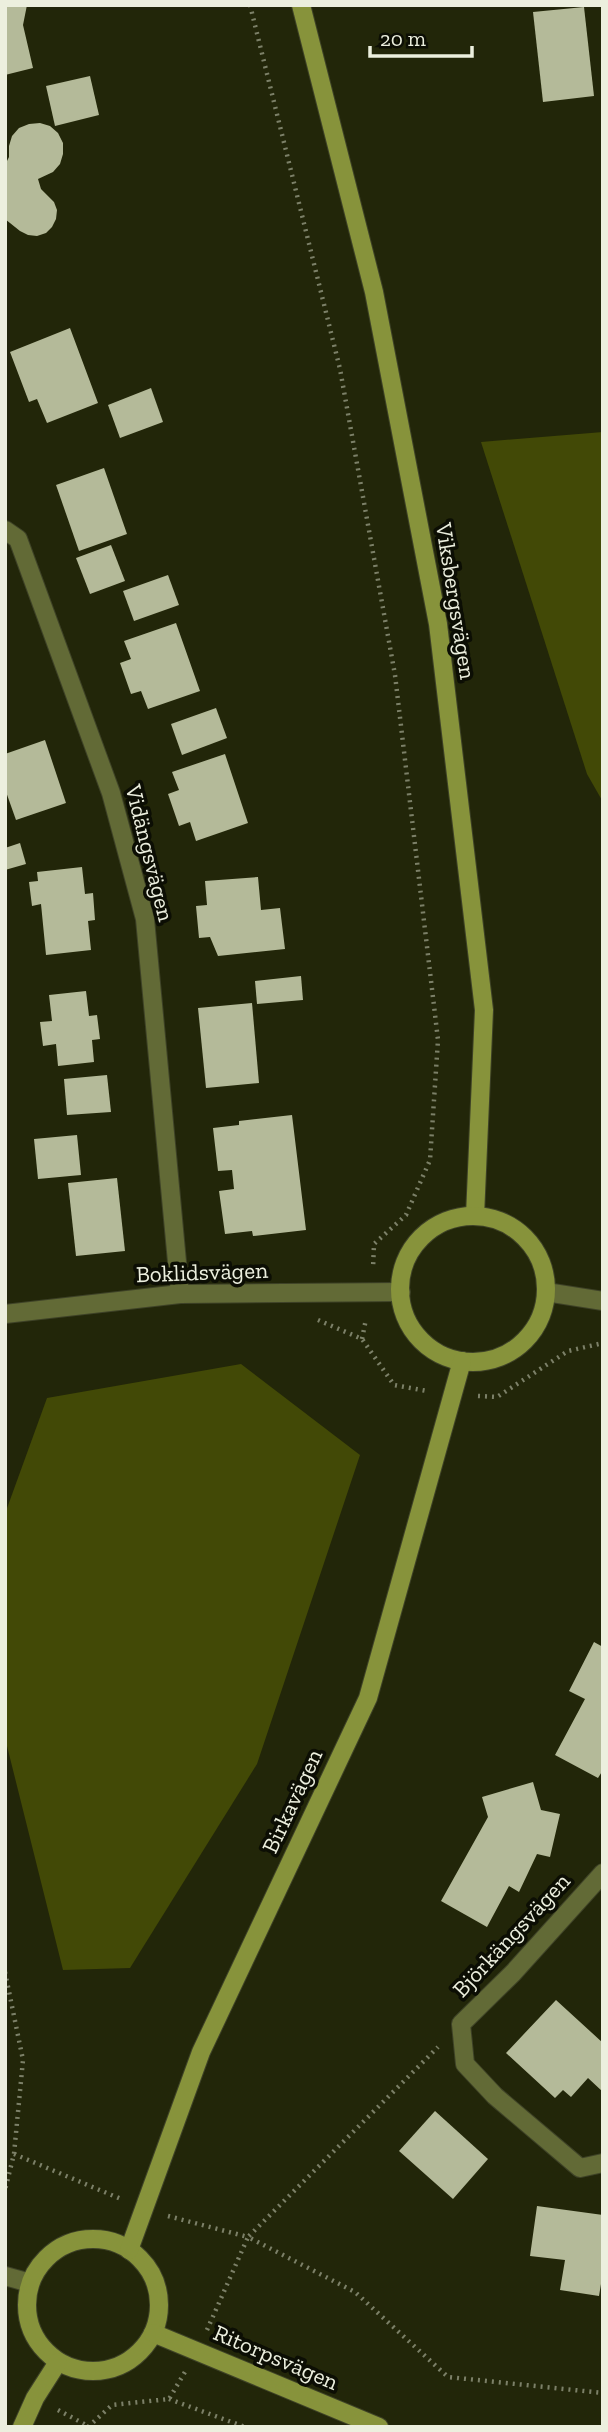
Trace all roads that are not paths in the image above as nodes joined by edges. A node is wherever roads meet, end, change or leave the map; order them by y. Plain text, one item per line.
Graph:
1 (301, 5) edge
2 (5, 530) edge
3 (475, 1216) junction
4 (401, 1292) junction
5 (547, 1292) junction
6 (180, 1294) junction
7 (603, 1301) edge
8 (5, 1314) edge
9 (462, 1361) junction
10 (603, 1873) edge
11 (603, 2163) edge
12 (129, 2250) junction
13 (5, 2276) edge
14 (30, 2283) junction
15 (153, 2333) junction
16 (58, 2362) junction
17 (22, 2427) edge
18 (379, 2427) edge

1 - 3 street, Viksbergsvägen
2 - 6 street, Vidängsvägen
3 - 4 street
3 - 5 street
4 - 6 street, Boklidsvägen
4 - 9 street
5 - 7 street
5 - 9 street
6 - 8 street, Boklidsvägen
9 - 12 street, Birkavägen
10 - 11 street, Björkängsvägen
12 - 14 street
12 - 15 street
13 - 14 street
14 - 16 street
15 - 16 street
15 - 18 street, Ritorpsvägen
16 - 17 street

